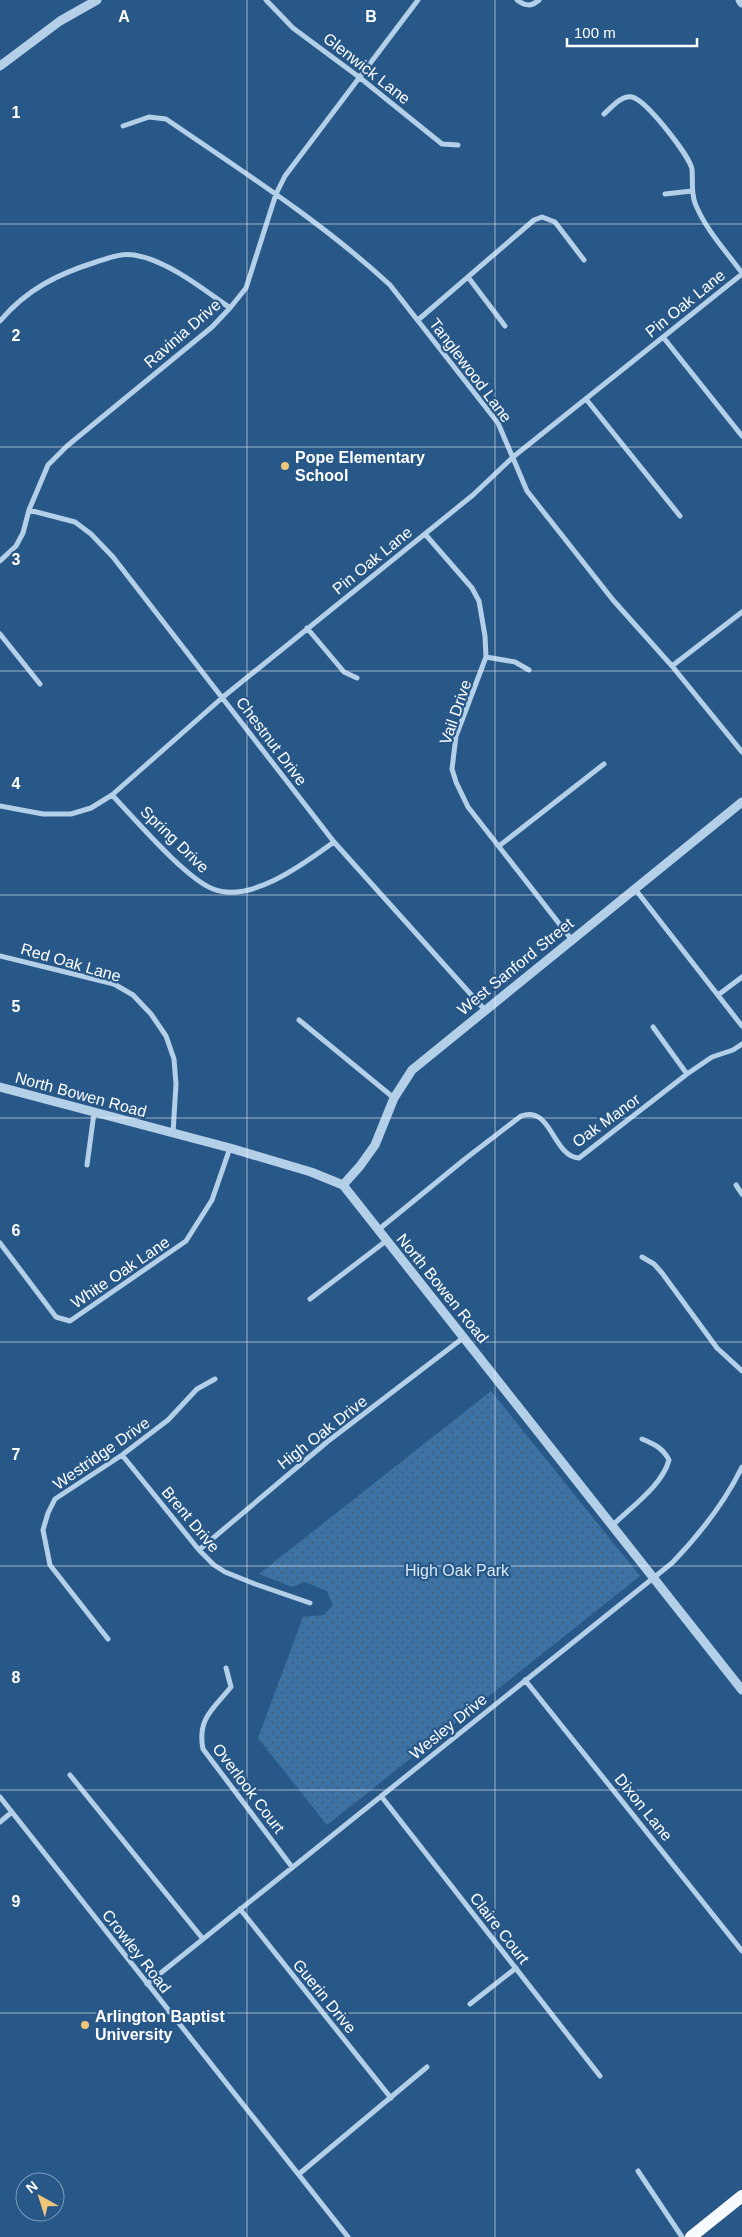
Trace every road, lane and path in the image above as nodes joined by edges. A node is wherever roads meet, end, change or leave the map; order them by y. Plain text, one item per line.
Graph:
1 (98, 0) edge
2 (266, 0) edge
3 (418, 0) edge
4 (517, 0) edge
5 (539, 0) edge
6 (740, 0) edge
7 (742, 3) edge
8 (0, 66) edge
9 (359, 76) junction
10 (604, 114) dead end
11 (122, 126) dead end
12 (458, 145) dead end
13 (692, 191) junction
14 (276, 194) junction
15 (666, 194) dead end
16 (584, 260) dead end
17 (742, 273) edge
18 (468, 277) junction
19 (230, 308) junction
20 (418, 320) junction
21 (0, 321) edge
22 (505, 326) dead end
23 (664, 337) junction
24 (586, 398) junction
25 (742, 436) edge
26 (513, 457) junction
27 (29, 510) junction
28 (680, 516) dead end
29 (425, 534) junction
30 (0, 561) edge
31 (742, 612) edge
32 (308, 628) junction
33 (0, 634) edge
34 (486, 657) junction
35 (672, 666) junction
36 (529, 670) dead end
37 (357, 678) dead end
38 (40, 684) dead end
39 (223, 696) junction
40 (742, 752) edge
41 (604, 764) dead end
42 (112, 795) junction
43 (742, 802) edge
44 (0, 806) edge
45 (334, 842) junction
46 (499, 846) junction
47 (635, 889) junction
48 (572, 940) junction
49 (0, 956) edge
50 (742, 977) edge
51 (718, 995) junction
52 (484, 1009) junction
53 (299, 1020) dead end
54 (742, 1026) edge
55 (653, 1027) dead end
56 (742, 1044) edge
57 (687, 1074) junction
58 (0, 1088) edge
59 (394, 1098) junction
60 (94, 1113) junction
61 (173, 1134) junction
62 (230, 1148) junction
63 (87, 1165) dead end
64 (343, 1185) junction
65 (736, 1185) dead end
66 (742, 1194) edge
67 (378, 1230) junction
68 (386, 1241) junction
69 (0, 1243) edge
70 (642, 1257) dead end
71 (310, 1300) dead end
72 (463, 1338) junction
73 (742, 1371) edge
74 (215, 1379) dead end
75 (642, 1439) dead end
76 (122, 1455) junction
77 (742, 1467) edge
78 (612, 1526) junction
79 (199, 1550) junction
80 (654, 1577) junction
81 (310, 1604) dead end
82 (108, 1639) dead end
83 (226, 1668) dead end
84 (525, 1680) junction
85 (742, 1690) edge
86 (70, 1775) dead end
87 (381, 1796) junction
88 (0, 1797) edge
89 (12, 1812) junction
90 (0, 1822) edge
91 (292, 1867) junction
92 (240, 1909) junction
93 (203, 1939) junction
94 (742, 1951) edge
95 (516, 1968) junction
96 (147, 1984) junction
97 (470, 2004) dead end
98 (427, 2067) dead end
99 (600, 2076) dead end
100 (391, 2098) junction
101 (638, 2171) dead end
102 (299, 2174) junction
103 (742, 2196) edge
104 (348, 2237) edge
105 (682, 2237) edge
106 (691, 2237) edge

1 - 8 street
2 - 9 street, Glenwick Lane
3 - 9 street, Ravinia Drive
4 - 5 street
6 - 7 street
9 - 12 street, Glenwick Lane
9 - 14 street, Ravinia Drive
10 - 13 street
11 - 14 street, Tanglewood Lane
13 - 15 street
13 - 17 street
14 - 19 street, Ravinia Drive
14 - 20 street, Tanglewood Lane
16 - 18 street
17 - 23 street, Pin Oak Lane
18 - 20 street
18 - 22 street
19 - 21 street
19 - 27 street, Ravinia Drive
20 - 26 street, Tanglewood Lane
23 - 24 street, Pin Oak Lane
23 - 25 street
24 - 26 street, Pin Oak Lane
24 - 28 street
26 - 29 street, Pin Oak Lane
26 - 35 street, Tanglewood Lane
27 - 30 street, Ravinia Drive
27 - 39 street, Chestnut Drive
29 - 32 street, Pin Oak Lane
29 - 34 street, Vail Drive
31 - 35 street
32 - 37 street
32 - 39 street, Pin Oak Lane
33 - 38 street
34 - 36 street
34 - 46 street, Vail Drive
35 - 40 street, Tanglewood Lane
39 - 42 street, Pin Oak Lane
39 - 45 street, Chestnut Drive
41 - 46 street
42 - 44 street, Pin Oak Lane
42 - 45 street, Spring Drive
43 - 47 street, West Sanford Street
45 - 52 street, Chestnut Drive
46 - 48 street, Vail Drive
47 - 48 street, West Sanford Street
47 - 51 street
48 - 52 street, West Sanford Street
49 - 61 street, Red Oak Lane
50 - 51 street
51 - 54 street
52 - 59 street, West Sanford Street
53 - 59 street
55 - 57 street
56 - 57 street, Oak Manor
57 - 67 street, Oak Manor
58 - 60 street, North Bowen Road
59 - 64 street, West Sanford Street
60 - 61 street, North Bowen Road
60 - 63 street
61 - 62 street, North Bowen Road
62 - 64 street, North Bowen Road
62 - 69 street, White Oak Lane
64 - 67 street, North Bowen Road
65 - 66 street
67 - 68 street, North Bowen Road
68 - 71 street
68 - 72 street, North Bowen Road
70 - 73 street
72 - 78 street, North Bowen Road
72 - 79 street, High Oak Drive
74 - 76 street, Westridge Drive
75 - 78 street
76 - 79 street, Brent Drive
76 - 82 street, Westridge Drive
77 - 80 street, Wesley Drive
78 - 80 street, North Bowen Road
79 - 81 street, Brent Drive
80 - 84 street, Wesley Drive
80 - 85 street, North Bowen Road
83 - 91 street, Overlook Court
84 - 87 street, Wesley Drive
84 - 94 street, Dixon Lane
86 - 93 street
87 - 91 street, Wesley Drive
87 - 95 street, Claire Court
88 - 89 street, Crowley Road
89 - 90 street
89 - 96 street, Crowley Road
91 - 92 street, Wesley Drive
92 - 93 street, Wesley Drive
92 - 100 street, Guerin Drive
93 - 96 street, Wesley Drive
95 - 97 street
95 - 99 street, Claire Court
96 - 102 street, Crowley Road
98 - 100 street
100 - 102 street
101 - 105 street
102 - 104 street, Crowley Road
103 - 106 main road

